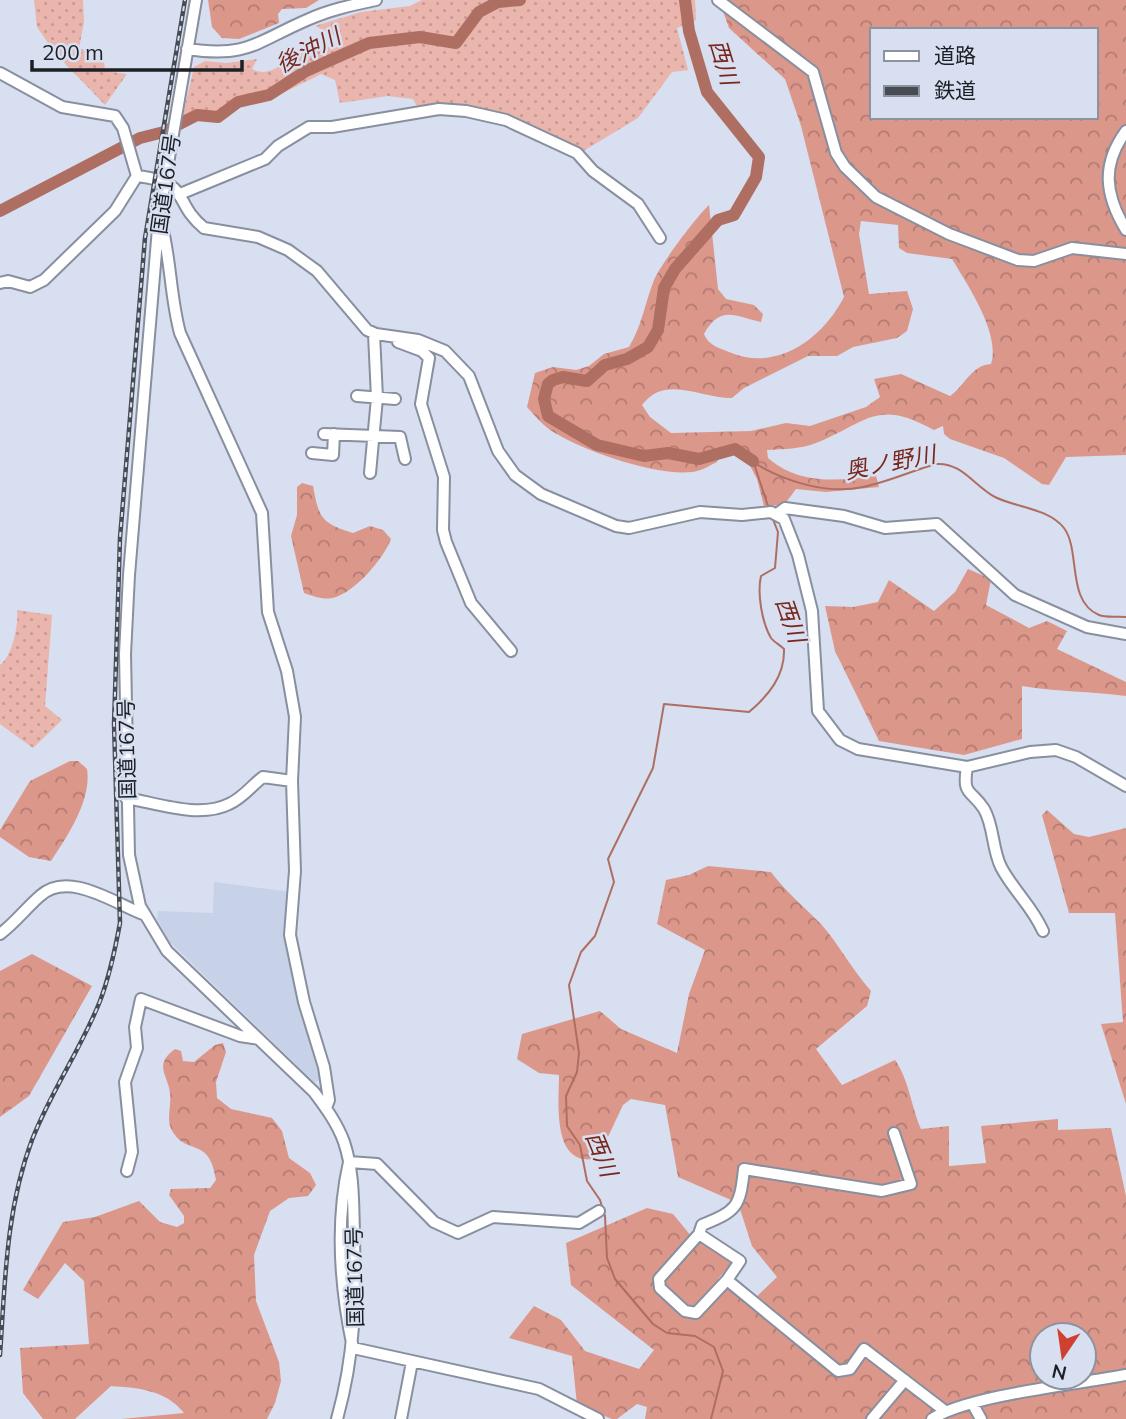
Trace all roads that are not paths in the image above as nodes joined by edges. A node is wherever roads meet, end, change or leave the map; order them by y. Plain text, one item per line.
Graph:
1 (196, 0) edge
2 (376, 0) edge
3 (718, 0) edge
4 (187, 49) junction
5 (0, 74) edge
6 (1126, 131) edge
7 (137, 176) junction
8 (165, 180) junction
9 (180, 194) junction
10 (159, 216) junction
11 (1126, 230) edge
12 (660, 238) dead end
13 (1126, 254) edge
14 (0, 283) edge
15 (374, 334) junction
16 (391, 336) junction
17 (356, 396) dead end
18 (377, 398) junction
19 (396, 399) dead end
20 (372, 436) junction
21 (312, 453) dead end
22 (405, 459) dead end
23 (370, 473) dead end
24 (777, 514) junction
25 (1126, 634) edge
26 (511, 651) dead end
27 (967, 767) junction
28 (292, 781) junction
29 (1126, 786) edge
30 (127, 798) junction
31 (143, 914) junction
32 (1043, 932) dead end
33 (0, 934) edge
34 (259, 1039) junction
35 (326, 1108) junction
36 (894, 1133) dead end
37 (349, 1162) junction
38 (127, 1171) dead end
39 (599, 1211) dead end
40 (699, 1234) junction
41 (727, 1280) junction
42 (353, 1348) junction
43 (412, 1362) junction
44 (1126, 1375) edge
45 (905, 1380) junction
46 (972, 1403) junction
47 (942, 1415) edge
48 (337, 1419) edge
49 (401, 1419) edge
50 (598, 1419) edge
51 (872, 1419) edge
52 (932, 1419) edge
53 (981, 1419) edge

1 - 4 street, 国道167号
2 - 4 street
3 - 13 street
4 - 8 street, 国道167号
5 - 7 street
6 - 11 street
7 - 8 street
7 - 14 street
8 - 9 street
8 - 10 street, 国道167号
9 - 12 street
9 - 15 street
10 - 28 street
10 - 30 street, 国道167号
15 - 16 street
15 - 18 street
16 - 24 street
16 - 26 street
17 - 18 street
18 - 19 street
18 - 20 street
20 - 21 street
20 - 22 street
20 - 23 street
24 - 25 street
24 - 27 street
27 - 29 street
27 - 32 street
28 - 30 street
28 - 35 street
30 - 31 street, 国道167号
31 - 33 street
31 - 34 street, 国道167号
34 - 35 street, 国道167号
34 - 38 street
35 - 37 street, 国道167号
36 - 40 street
37 - 39 street
37 - 42 street
40 - 41 street
40 - 41 street
41 - 45 street
42 - 43 street
42 - 48 street, 国道167号
43 - 49 street
43 - 50 street
44 - 46 street
45 - 47 street
45 - 51 street
46 - 47 street
46 - 53 street
47 - 52 street

